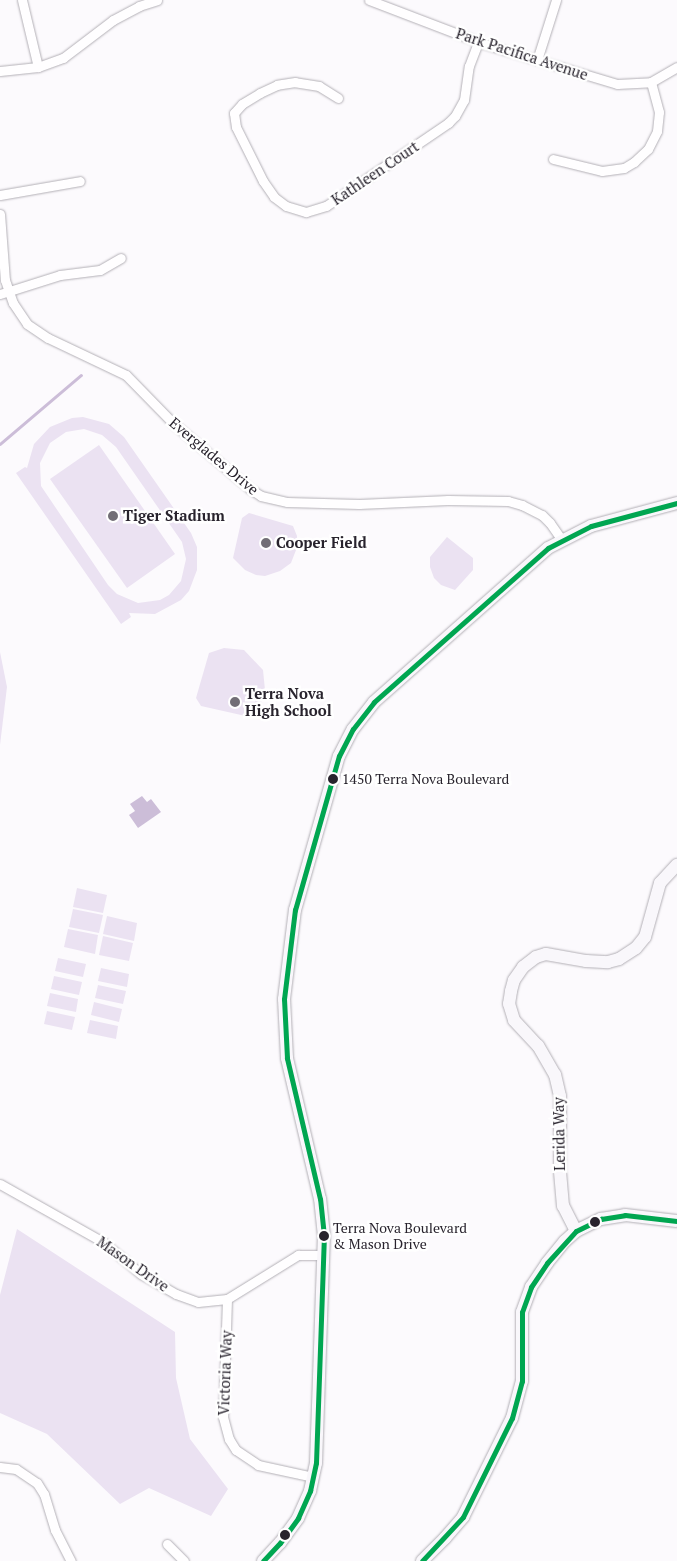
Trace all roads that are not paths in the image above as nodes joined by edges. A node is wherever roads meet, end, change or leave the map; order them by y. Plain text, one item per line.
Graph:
1 (22, 0) edge
2 (157, 0) edge
3 (368, 0) edge
4 (556, 0) edge
5 (478, 42) junction
6 (537, 60) junction
7 (38, 66) junction
8 (677, 67) edge
9 (0, 71) edge
10 (651, 82) junction
11 (338, 98) dead end
12 (553, 159) dead end
13 (80, 181) dead end
14 (0, 195) edge
15 (0, 214) edge
16 (121, 258) dead end
17 (4, 292) edge
18 (677, 503) edge
19 (561, 540) junction
20 (677, 865) edge
21 (0, 1184) edge
22 (677, 1221) edge
23 (576, 1231) junction
24 (324, 1255) junction
25 (227, 1299) junction
26 (0, 1467) edge
27 (314, 1477) junction
28 (167, 1544) dead end
29 (71, 1561) edge
30 (184, 1561) edge
31 (262, 1561) edge
32 (422, 1561) edge

1 - 7 street
2 - 7 street
3 - 5 street, Park Pacifica Avenue
4 - 6 street
5 - 6 street, Park Pacifica Avenue
5 - 11 street, Kathleen Court
6 - 10 street, Park Pacifica Avenue
7 - 9 street
8 - 10 street, Park Pacifica Avenue
10 - 12 street
13 - 14 street
15 - 17 street, Everglades Drive
16 - 17 street
17 - 19 street, Everglades Drive
18 - 19 street
19 - 24 street
20 - 23 street, Lerida Way
21 - 25 street, Mason Drive
22 - 23 street
23 - 32 street
24 - 25 street, Mason Drive
24 - 27 street
25 - 27 street, Victoria Way
26 - 29 street
27 - 31 street
28 - 30 street

